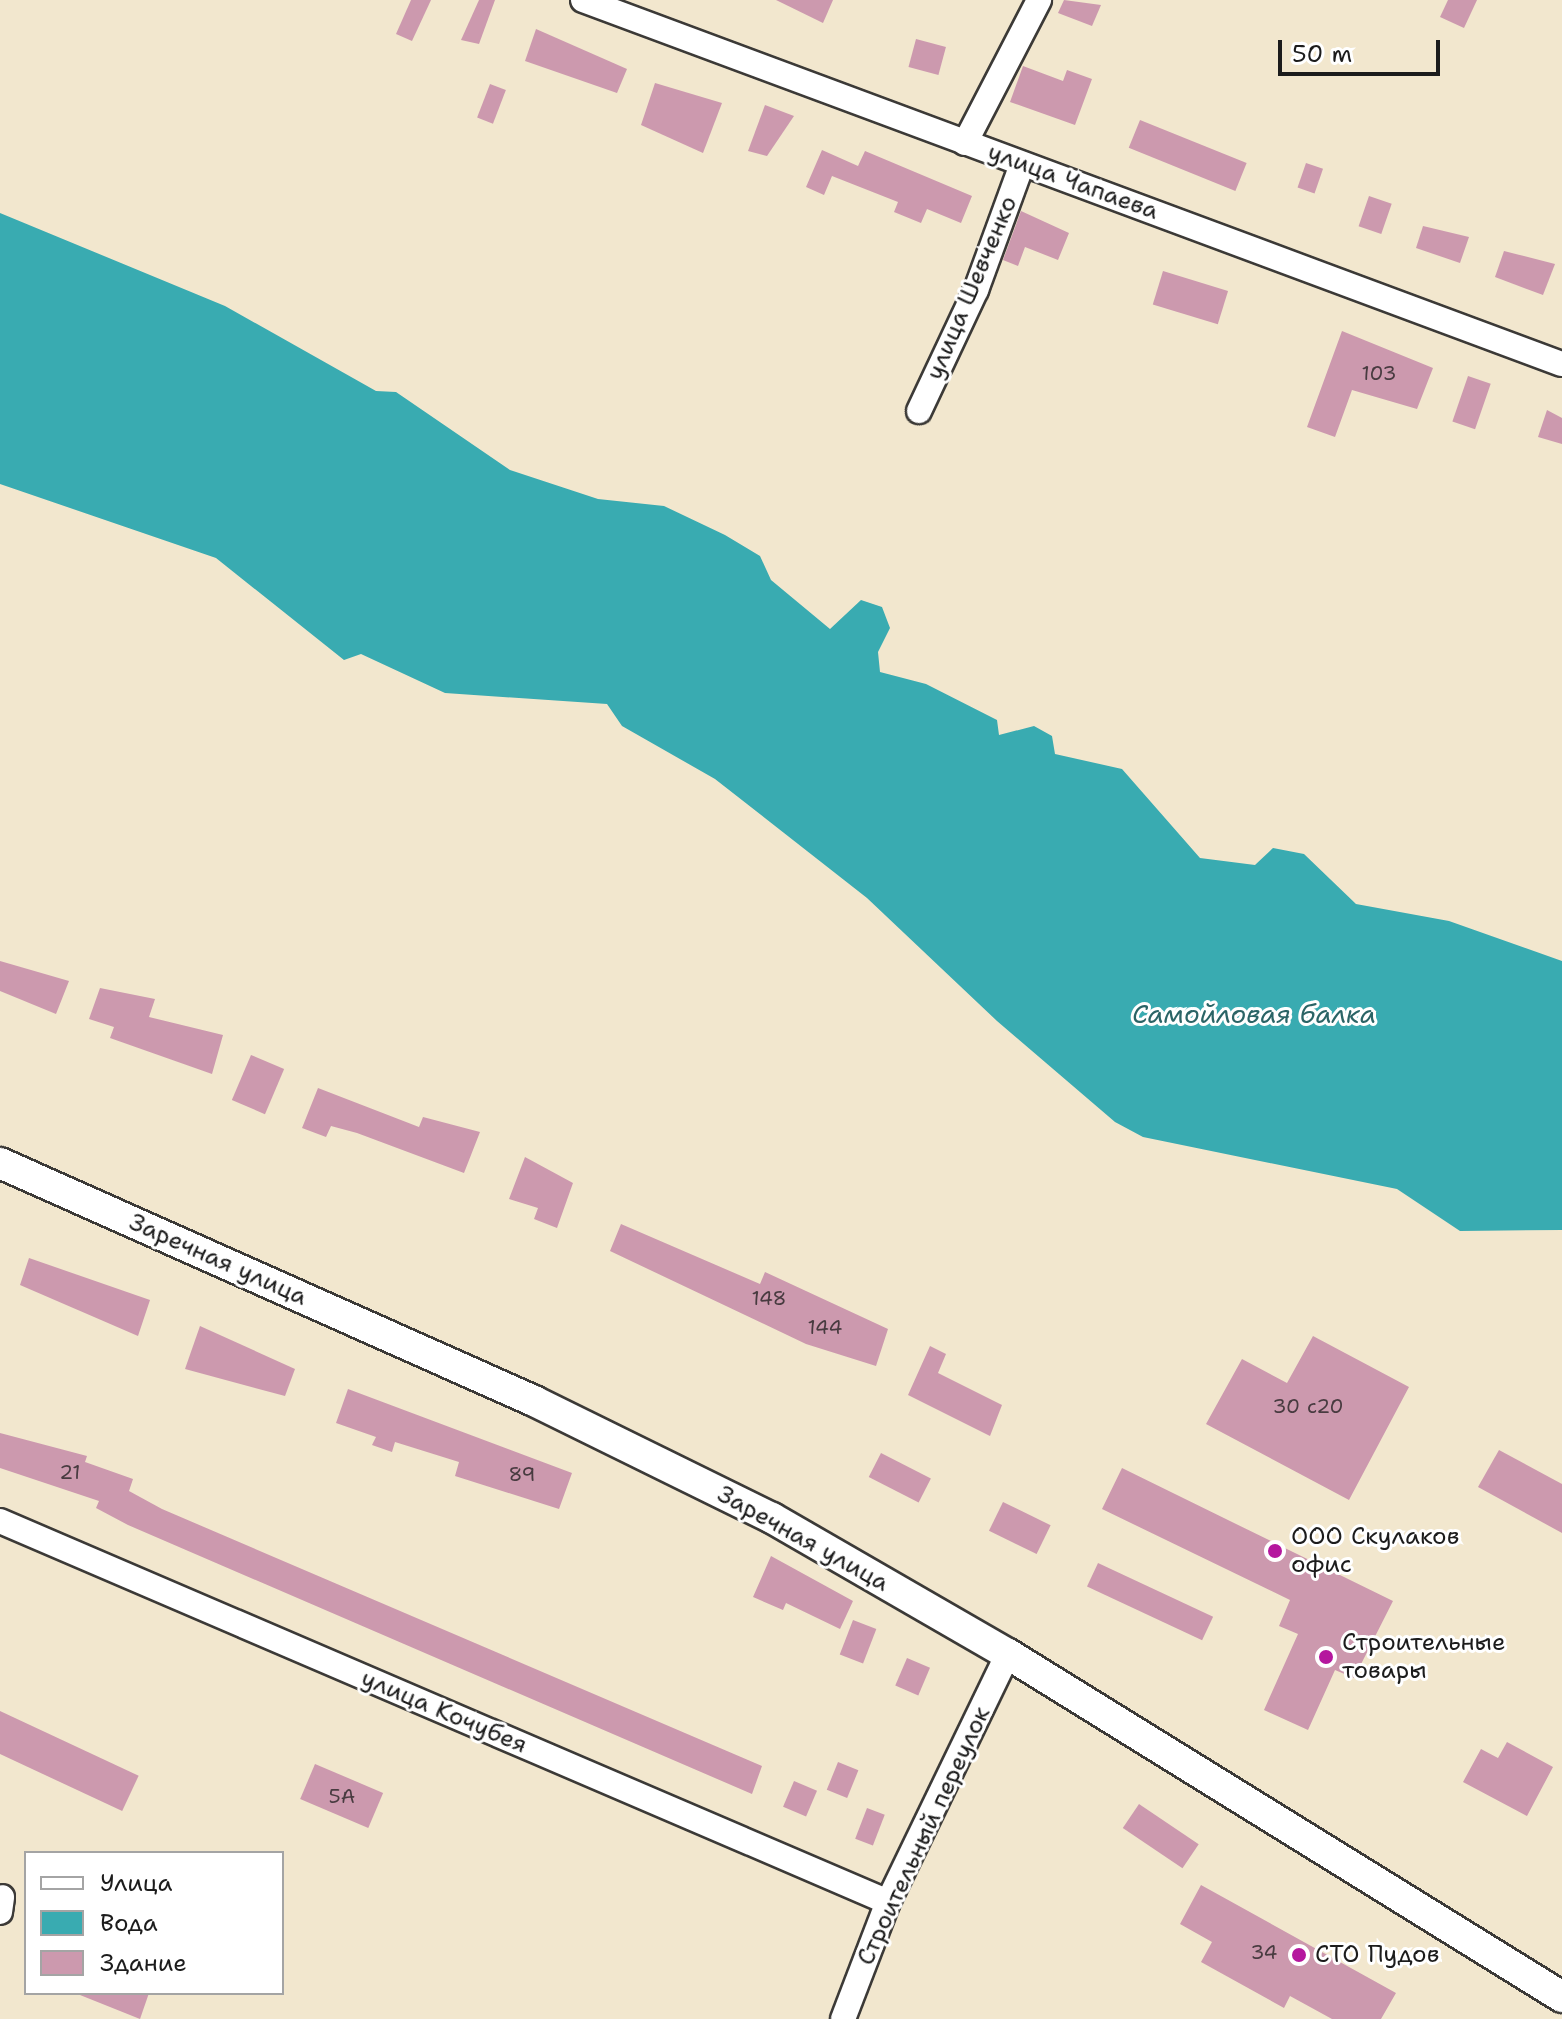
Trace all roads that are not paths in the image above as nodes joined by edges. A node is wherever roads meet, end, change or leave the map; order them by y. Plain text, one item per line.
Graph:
1 (583, 0) edge
2 (1039, 0) edge
3 (965, 143) junction
4 (1022, 164) junction
5 (1562, 364) edge
6 (919, 411) dead end
7 (0, 1163) edge
8 (0, 1521) edge
9 (1008, 1654) junction
10 (888, 1902) junction
11 (1562, 1997) edge
12 (843, 2019) edge

1 - 3 street, улица Чапаева
2 - 3 street
3 - 4 street, улица Чапаева
4 - 5 street, улица Чапаева
4 - 6 street, улица Шевченко
7 - 9 main road, Заречная улица
8 - 10 street, улица Кочубея
9 - 10 street, Строительный переулок
9 - 11 main road, Заречная улица
10 - 12 street, Строительный переулок

